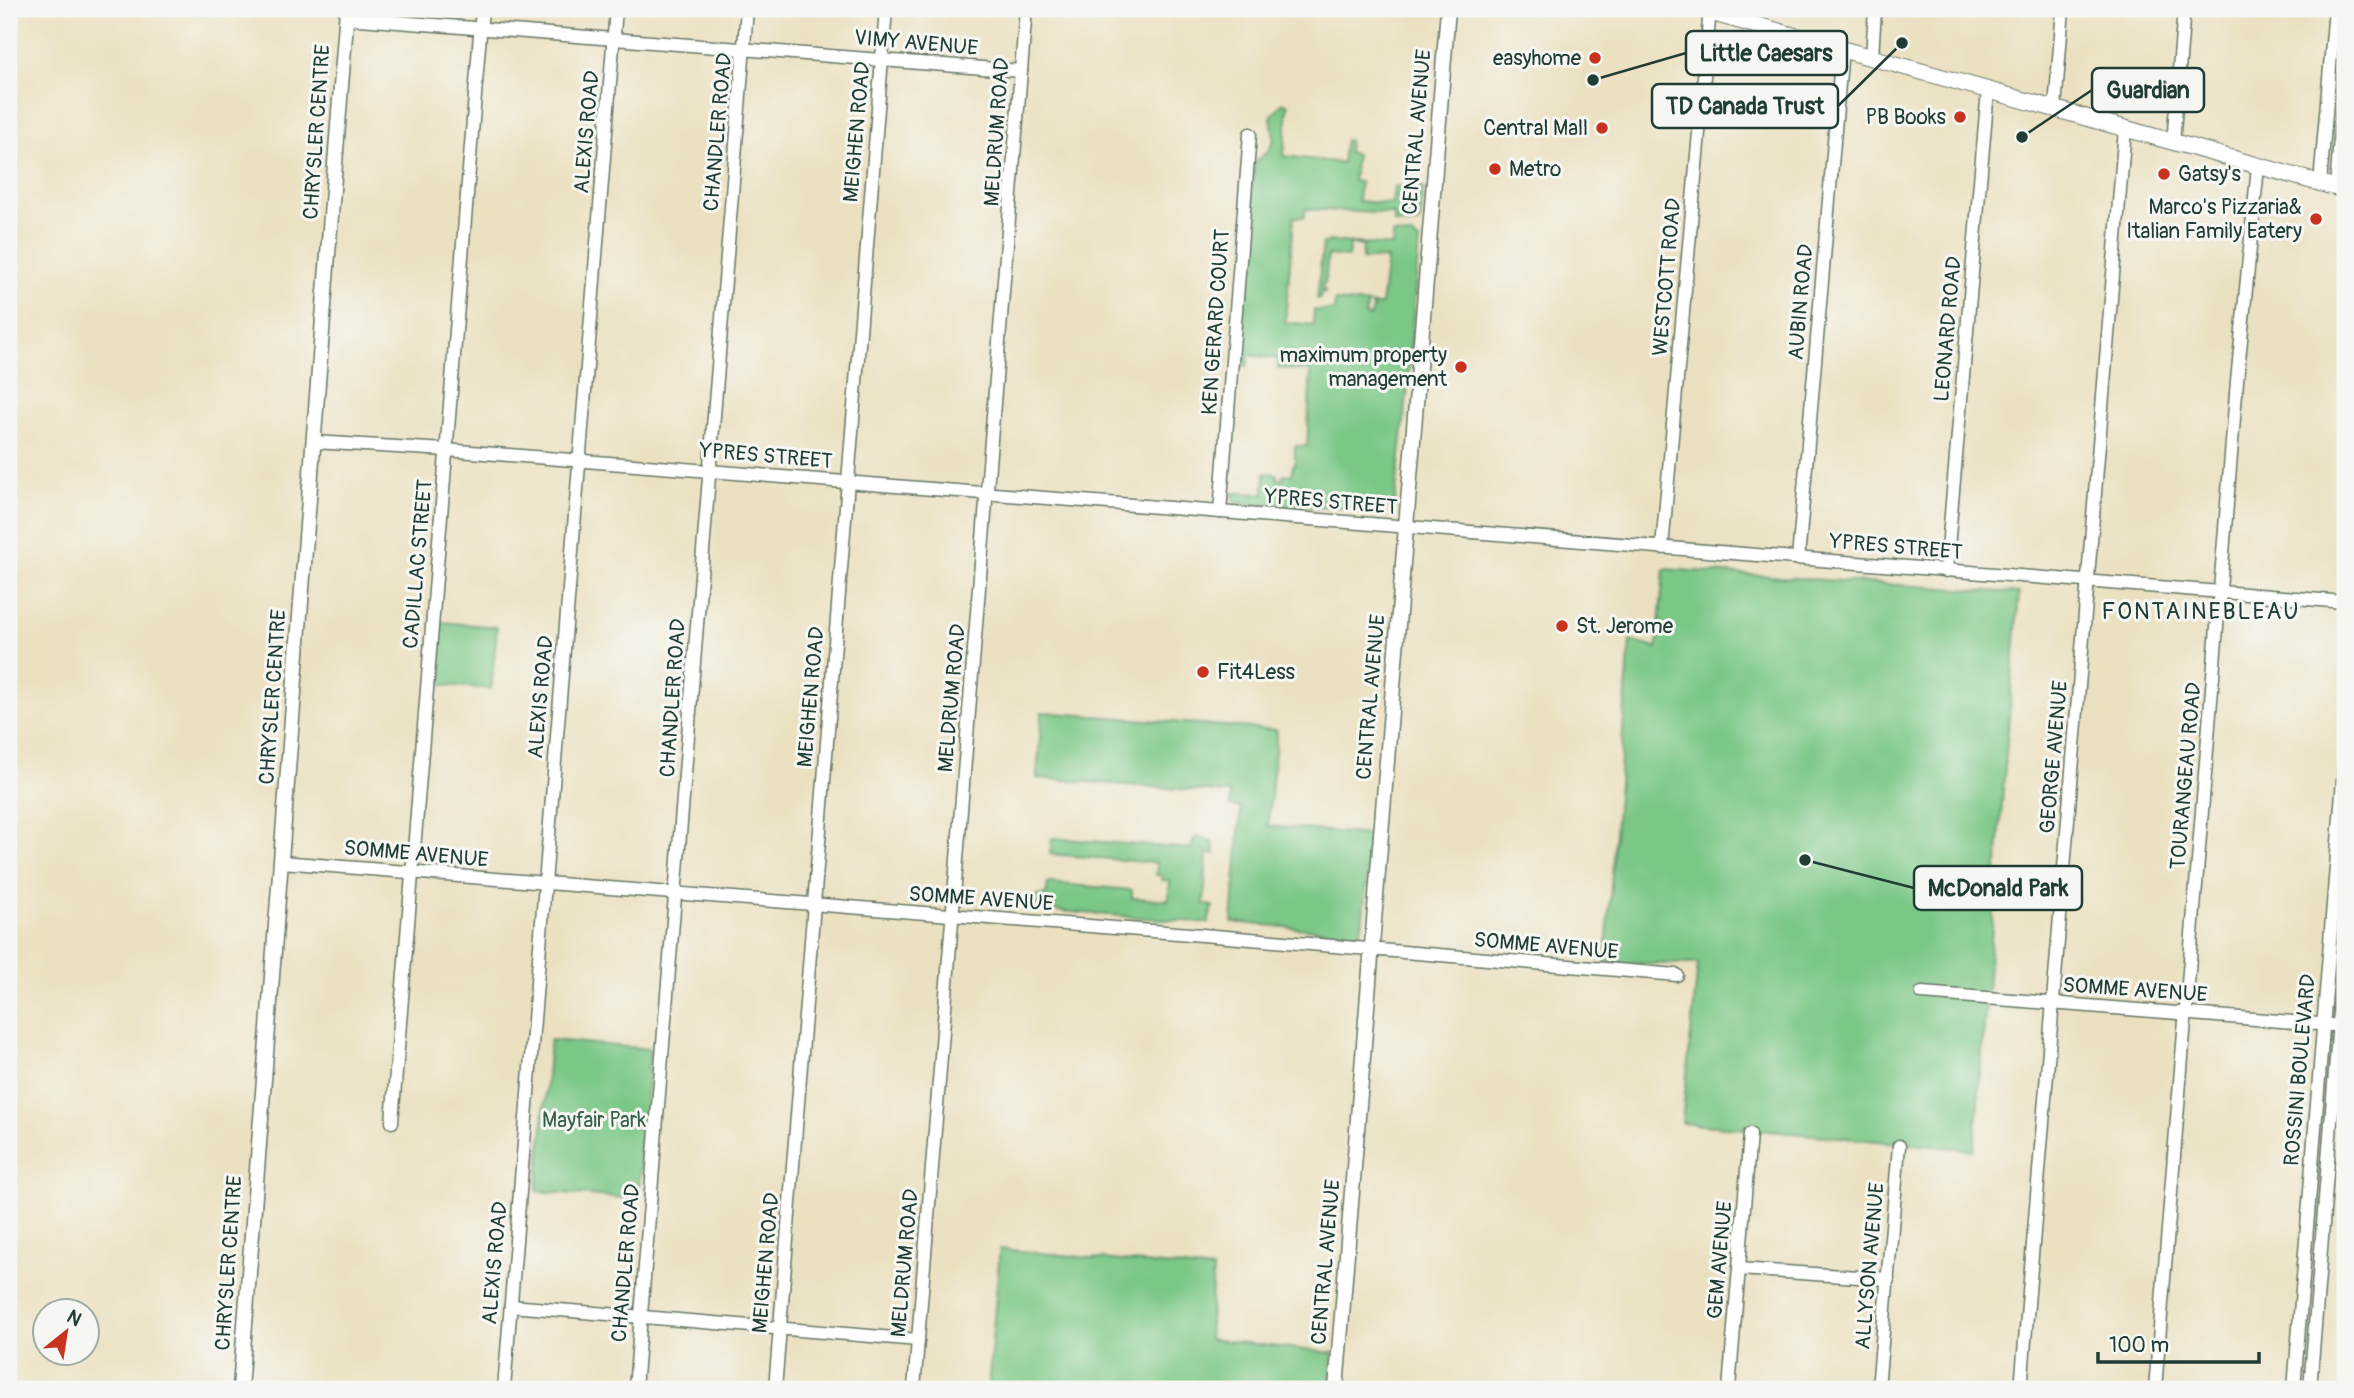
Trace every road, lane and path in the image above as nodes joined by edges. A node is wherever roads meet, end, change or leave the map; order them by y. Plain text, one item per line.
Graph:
1 (482, 9) edge
2 (617, 9) edge
3 (747, 9) edge
4 (886, 9) edge
5 (1026, 9) edge
6 (1448, 9) edge
7 (1875, 9) edge
8 (2063, 9) edge
9 (2184, 9) edge
10 (2335, 9) edge
11 (1706, 10) edge
12 (347, 13) edge
13 (481, 28) junction
14 (614, 38) junction
15 (744, 48) junction
16 (1842, 49) junction
17 (1872, 57) junction
18 (882, 59) junction
19 (1021, 71) junction
20 (2345, 75) edge
21 (1988, 90) junction
22 (2328, 96) junction
23 (2344, 97) edge
24 (2055, 108) junction
25 (2126, 129) junction
26 (1250, 134) dead end
27 (2173, 143) junction
28 (2258, 166) junction
29 (2334, 187) edge
30 (314, 442) junction
31 (446, 450) junction
32 (580, 461) junction
33 (710, 471) junction
34 (848, 482) junction
35 (988, 494) junction
36 (1220, 512) junction
37 (1406, 527) junction
38 (1662, 548) junction
39 (1798, 559) junction
40 (1946, 571) junction
41 (2088, 581) junction
42 (2220, 592) junction
43 (2345, 602) edge
44 (2345, 755) edge
45 (281, 863) junction
46 (412, 873) junction
47 (545, 884) junction
48 (676, 894) junction
49 (814, 906) junction
50 (954, 915) junction
51 (2345, 945) edge
52 (1372, 951) junction
53 (1677, 975) dead end
54 (1922, 993) dead end
55 (2053, 1005) junction
56 (2186, 1013) junction
57 (2323, 1024) junction
58 (2342, 1026) edge
59 (392, 1122) dead end
60 (1750, 1134) dead end
61 (1899, 1146) dead end
62 (1739, 1269) junction
63 (1888, 1279) junction
64 (511, 1306) junction
65 (641, 1317) junction
66 (780, 1328) junction
67 (918, 1340) junction
68 (240, 1389) edge
69 (504, 1389) edge
70 (635, 1389) edge
71 (775, 1389) edge
72 (914, 1389) edge
73 (1336, 1389) edge
74 (1728, 1389) edge
75 (1878, 1389) edge
76 (2021, 1389) edge
77 (2155, 1389) edge
78 (2294, 1389) edge
79 (2309, 1389) edge

1 - 13 street, CADILLAC STREET
2 - 14 street, ALEXIS ROAD
3 - 15 street, CHANDLER ROAD
4 - 18 street, MEIGHEN ROAD
5 - 19 street, MELDRUM ROAD
6 - 37 street, CENTRAL AVENUE
7 - 17 street
8 - 24 street
9 - 27 street
10 - 22 street
11 - 16 main road
11 - 38 street, WESTCOTT ROAD
12 - 13 street, VIMY AVENUE
12 - 30 street, CHRYSLER CENTRE
13 - 14 street, VIMY AVENUE
13 - 31 street, CADILLAC STREET
14 - 15 street, VIMY AVENUE
14 - 32 street, ALEXIS ROAD
15 - 18 street, VIMY AVENUE
15 - 33 street, CHANDLER ROAD
16 - 17 main road
16 - 39 street, AUBIN ROAD
17 - 21 main road
18 - 19 street, VIMY AVENUE
18 - 34 street, MEIGHEN ROAD
19 - 35 street, MELDRUM ROAD
20 - 23 street
21 - 24 main road
21 - 40 street, LEONARD ROAD
22 - 23 street
22 - 29 street
23 - 29 street
24 - 25 main road
25 - 27 main road
25 - 41 street, GEORGE AVENUE
26 - 36 street, KEN GERARD COURT
27 - 28 main road
28 - 29 main road
28 - 42 street, TOURANGEAU ROAD
30 - 31 street, YPRES STREET
30 - 45 street, CHRYSLER CENTRE
31 - 32 street, YPRES STREET
31 - 46 street, CADILLAC STREET
32 - 33 street, YPRES STREET
32 - 47 street, ALEXIS ROAD
33 - 34 street, YPRES STREET
33 - 48 street, CHANDLER ROAD
34 - 35 street, YPRES STREET
34 - 49 street, MEIGHEN ROAD
35 - 36 street, YPRES STREET
35 - 50 street, MELDRUM ROAD
36 - 37 street, YPRES STREET
37 - 38 street, YPRES STREET
37 - 52 street, CENTRAL AVENUE
38 - 39 street, YPRES STREET
39 - 40 street, YPRES STREET
40 - 41 street, YPRES STREET
41 - 42 street, YPRES STREET
41 - 55 street, GEORGE AVENUE
42 - 43 street, YPRES STREET
42 - 56 street, TOURANGEAU ROAD
44 - 57 street, ROSSINI BOULEVARD
45 - 46 street, SOMME AVENUE
45 - 68 street, CHRYSLER CENTRE
46 - 47 street, SOMME AVENUE
46 - 59 street, CADILLAC STREET
47 - 48 street, SOMME AVENUE
47 - 64 street, ALEXIS ROAD
48 - 49 street, SOMME AVENUE
48 - 65 street, CHANDLER ROAD
49 - 50 street, SOMME AVENUE
49 - 66 street, MEIGHEN ROAD
50 - 52 street, SOMME AVENUE
50 - 67 street, MELDRUM ROAD
51 - 58 street, ROSSINI BOULEVARD
52 - 53 street, SOMME AVENUE
52 - 73 street, CENTRAL AVENUE
54 - 55 street, SOMME AVENUE
55 - 56 street, SOMME AVENUE
55 - 76 street, GEORGE AVENUE
56 - 57 street, SOMME AVENUE
56 - 77 street, TOURANGEAU ROAD
57 - 58 street, SOMME AVENUE
57 - 78 street, ROSSINI BOULEVARD
58 - 79 street, ROSSINI BOULEVARD
60 - 62 street, GEM AVENUE
61 - 63 street, ALLYSON AVENUE
62 - 63 street
62 - 74 street, GEM AVENUE
63 - 75 street, ALLYSON AVENUE
64 - 65 street
64 - 69 street, ALEXIS ROAD
65 - 66 street
65 - 70 street, CHANDLER ROAD
66 - 67 street
66 - 71 street, MEIGHEN ROAD
67 - 72 street, MELDRUM ROAD

